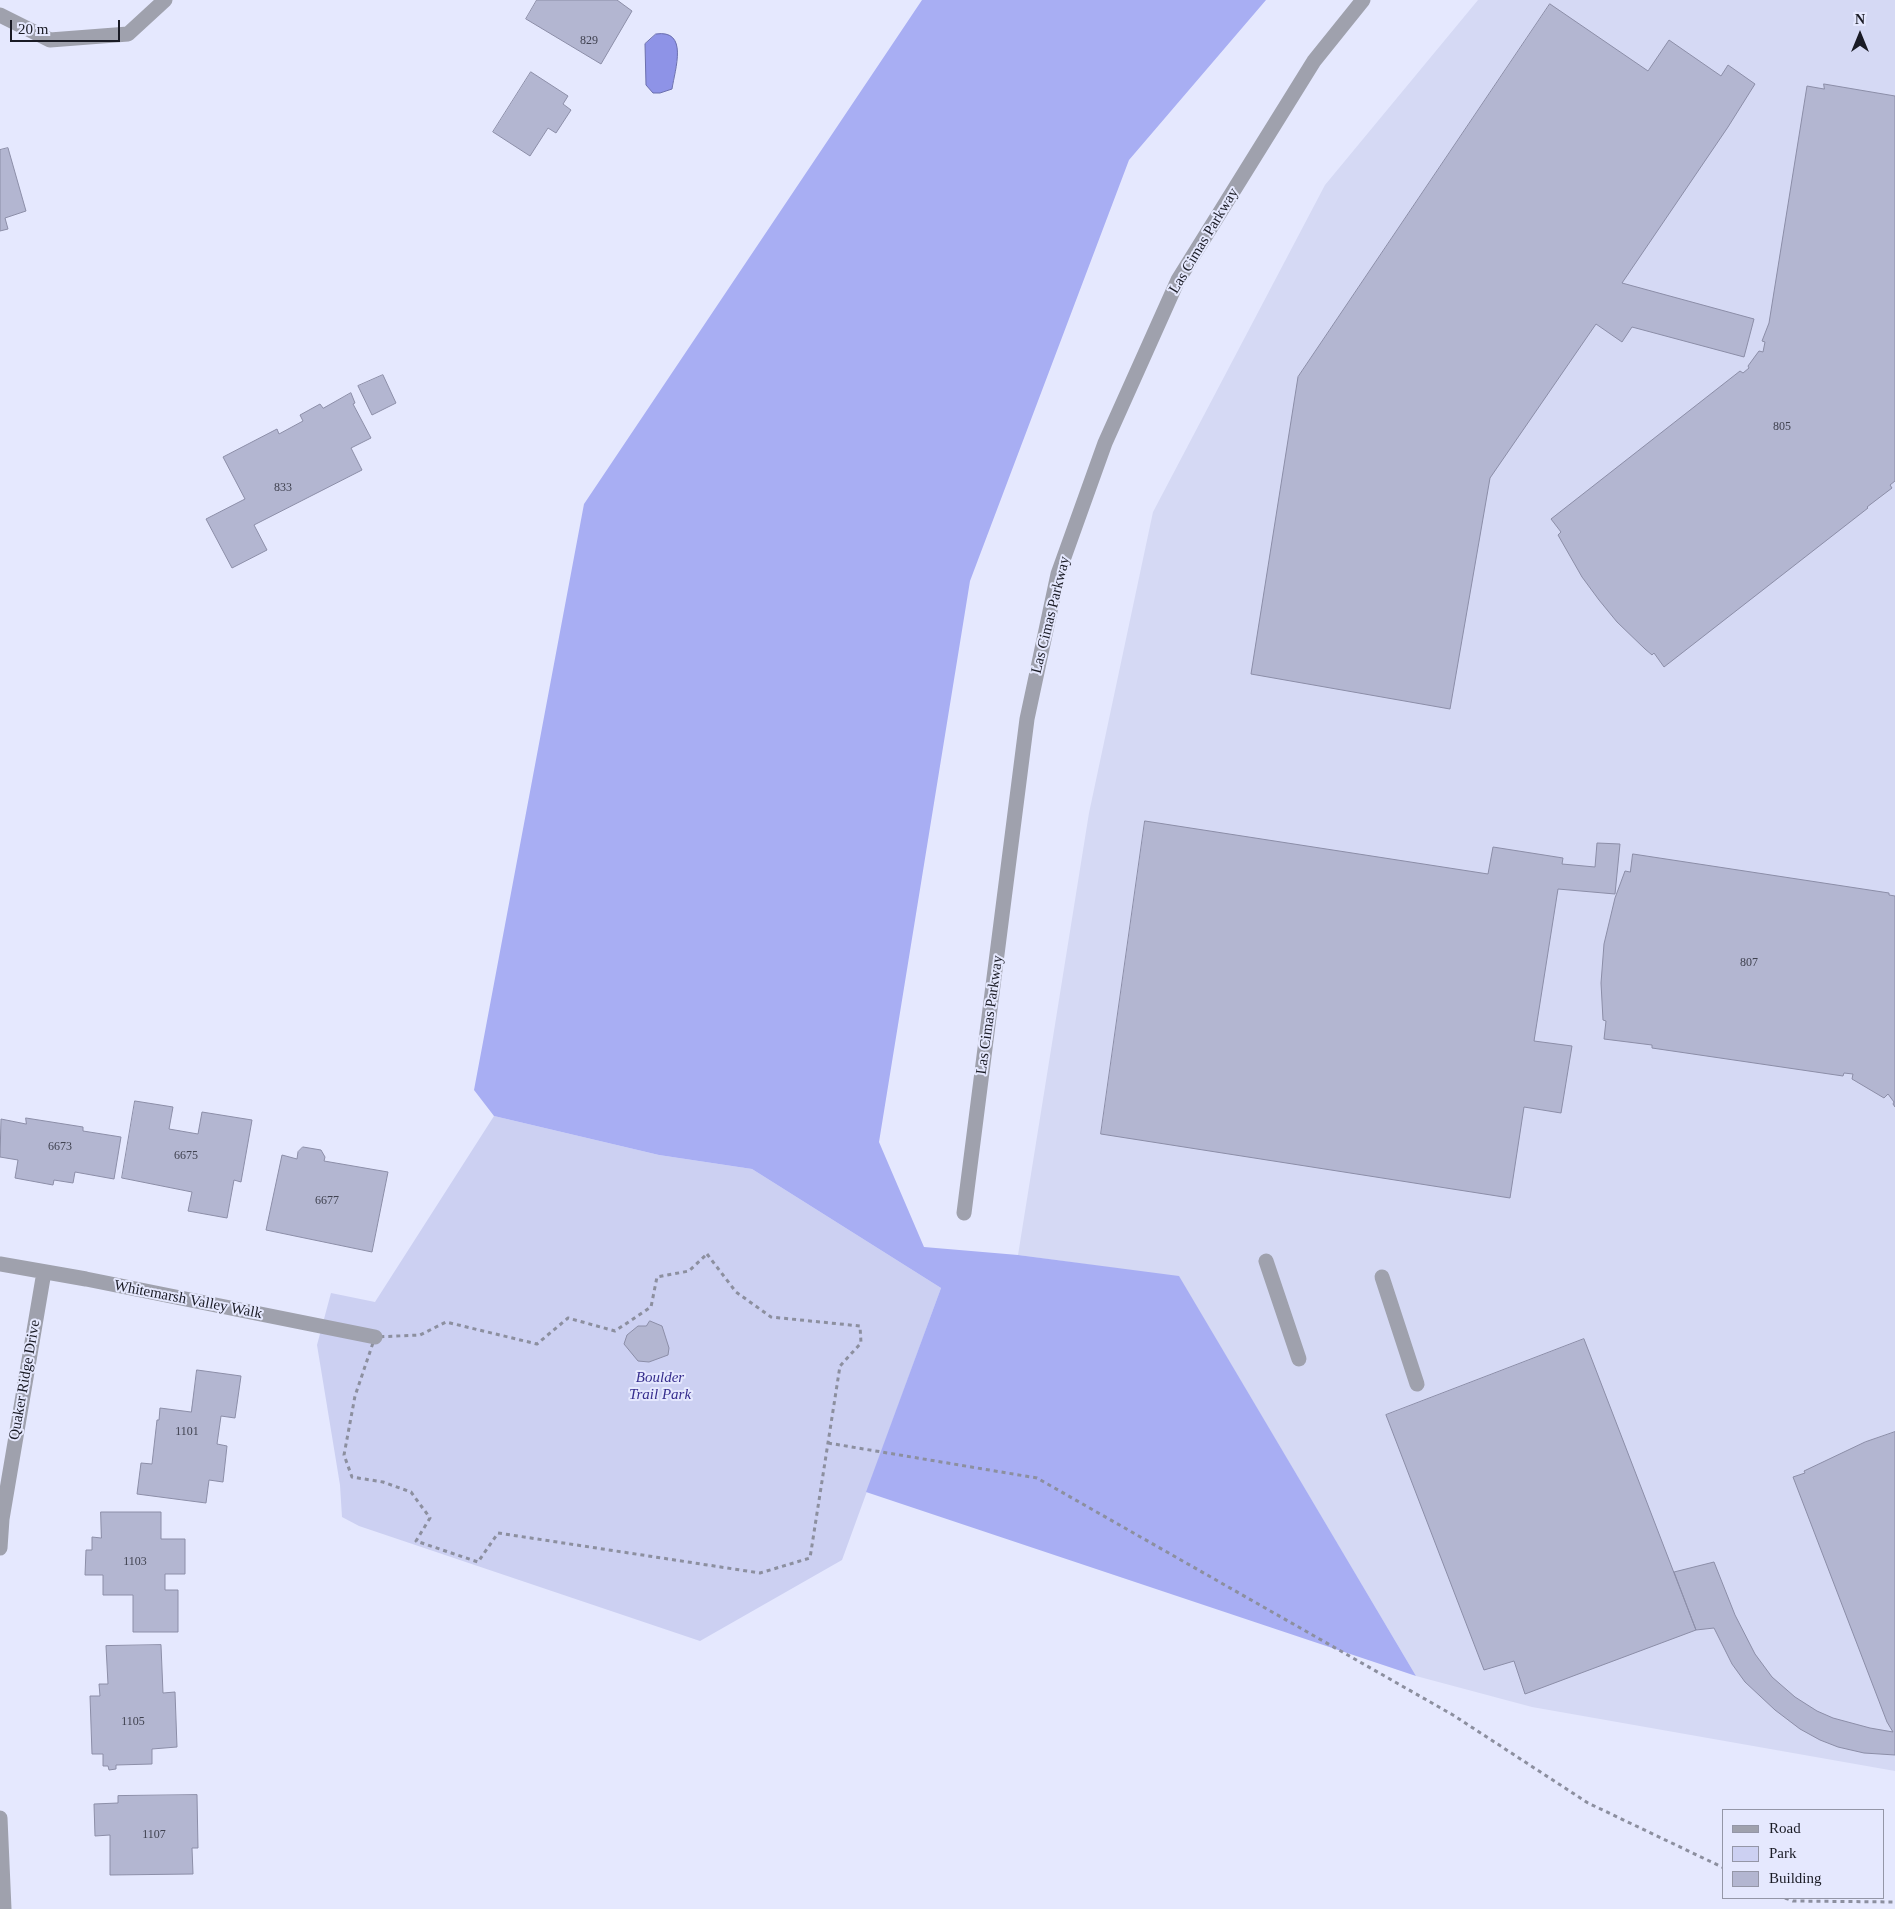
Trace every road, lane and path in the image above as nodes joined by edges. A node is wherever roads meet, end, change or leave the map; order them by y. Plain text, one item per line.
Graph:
1 (165, 0) edge
2 (1363, 0) edge
3 (0, 15) edge
4 (964, 1212) dead end
5 (1266, 1261) dead end
6 (0, 1264) edge
7 (44, 1272) junction
8 (1382, 1277) dead end
9 (375, 1337) junction
10 (1300, 1359) dead end
11 (1417, 1384) dead end
12 (828, 1443) junction
13 (0, 1548) edge
14 (0, 1818) edge
15 (1, 1867) edge
16 (1722, 1867) edge
17 (1788, 1899) edge
18 (1895, 1902) edge
19 (4, 1909) edge

1 - 3 street
2 - 4 street, Las Cimas Parkway
5 - 10 street
6 - 7 street, Whitemarsh Valley Walk
7 - 9 street, Whitemarsh Valley Walk
7 - 13 street, Quaker Ridge Drive
8 - 11 street
9 - 12 path
9 - 12 path
12 - 16 path
14 - 15 street
15 - 19 street
17 - 18 path

